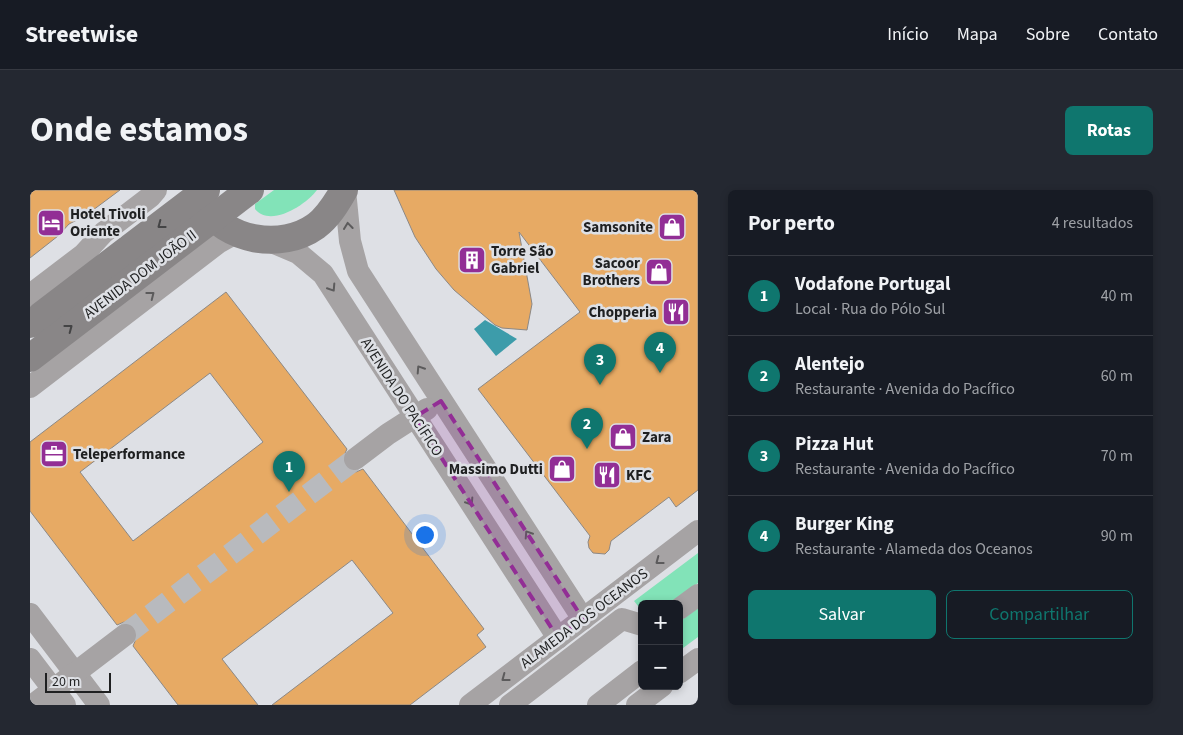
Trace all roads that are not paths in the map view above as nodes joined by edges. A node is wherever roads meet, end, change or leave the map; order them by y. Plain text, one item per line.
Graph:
1 (156, 190) edge
2 (250, 190) edge
3 (344, 190) edge
4 (204, 198) edge
5 (236, 233) junction
6 (267, 240) junction
7 (123, 253) junction
8 (84, 254) junction
9 (30, 295) edge
10 (30, 324) edge
11 (30, 358) edge
12 (30, 387) edge
13 (441, 400) junction
14 (415, 417) junction
15 (355, 459) tunnel mouth
16 (698, 532) edge
17 (544, 558) junction
18 (518, 576) junction
19 (698, 595) edge
20 (683, 606) edge
21 (30, 614) edge
22 (583, 619) junction
23 (638, 624) edge
24 (125, 635) tunnel mouth
25 (558, 638) junction
26 (698, 658) edge
27 (30, 659) edge
28 (683, 670) edge
29 (75, 673) junction
30 (638, 674) edge
31 (657, 690) edge
32 (59, 697) edge
33 (32, 705) edge
34 (99, 705) edge
35 (470, 705) edge
36 (510, 705) edge
37 (598, 705) edge
38 (637, 705) edge

1 - 8 street
2 - 4 main road, AVENIDA DOM JOÃO II
3 - 6 main road
13 -> 3 street, AVENIDA DO PACÍFICO
4 - 5 main road
4 -> 7 main road, AVENIDA DOM JOÃO II
11 -> 4 main road, AVENIDA DOM JOÃO II
5 - 6 main road
12 -> 5 street, AVENIDA DOM JOÃO II
6 -> 14 street, AVENIDA DO PACÍFICO
7 - 8 street, AVENIDA DOM JOÃO II
7 - 10 main road, AVENIDA DOM JOÃO II
8 - 9 street
13 - 14 street
17 -> 13 street, AVENIDA DO PACÍFICO
14 - 15 street
14 -> 18 street, AVENIDA DO PACÍFICO
16 -> 22 street, ALAMEDA DOS OCEANOS
17 - 18 street
17 - 22 street, AVENIDA DO PACÍFICO
18 - 25 street, AVENIDA DO PACÍFICO
19 - 20 street
21 - 29 street
22 - 25 street, ALAMEDA DOS OCEANOS
23 - 36 street, ALAMEDA DOS OCEANOS
24 - 29 street
25 -> 35 street, ALAMEDA DOS OCEANOS
26 - 28 street
27 - 32 street
29 - 32 street
29 - 34 street
30 - 37 street
31 - 38 street
32 - 33 street

